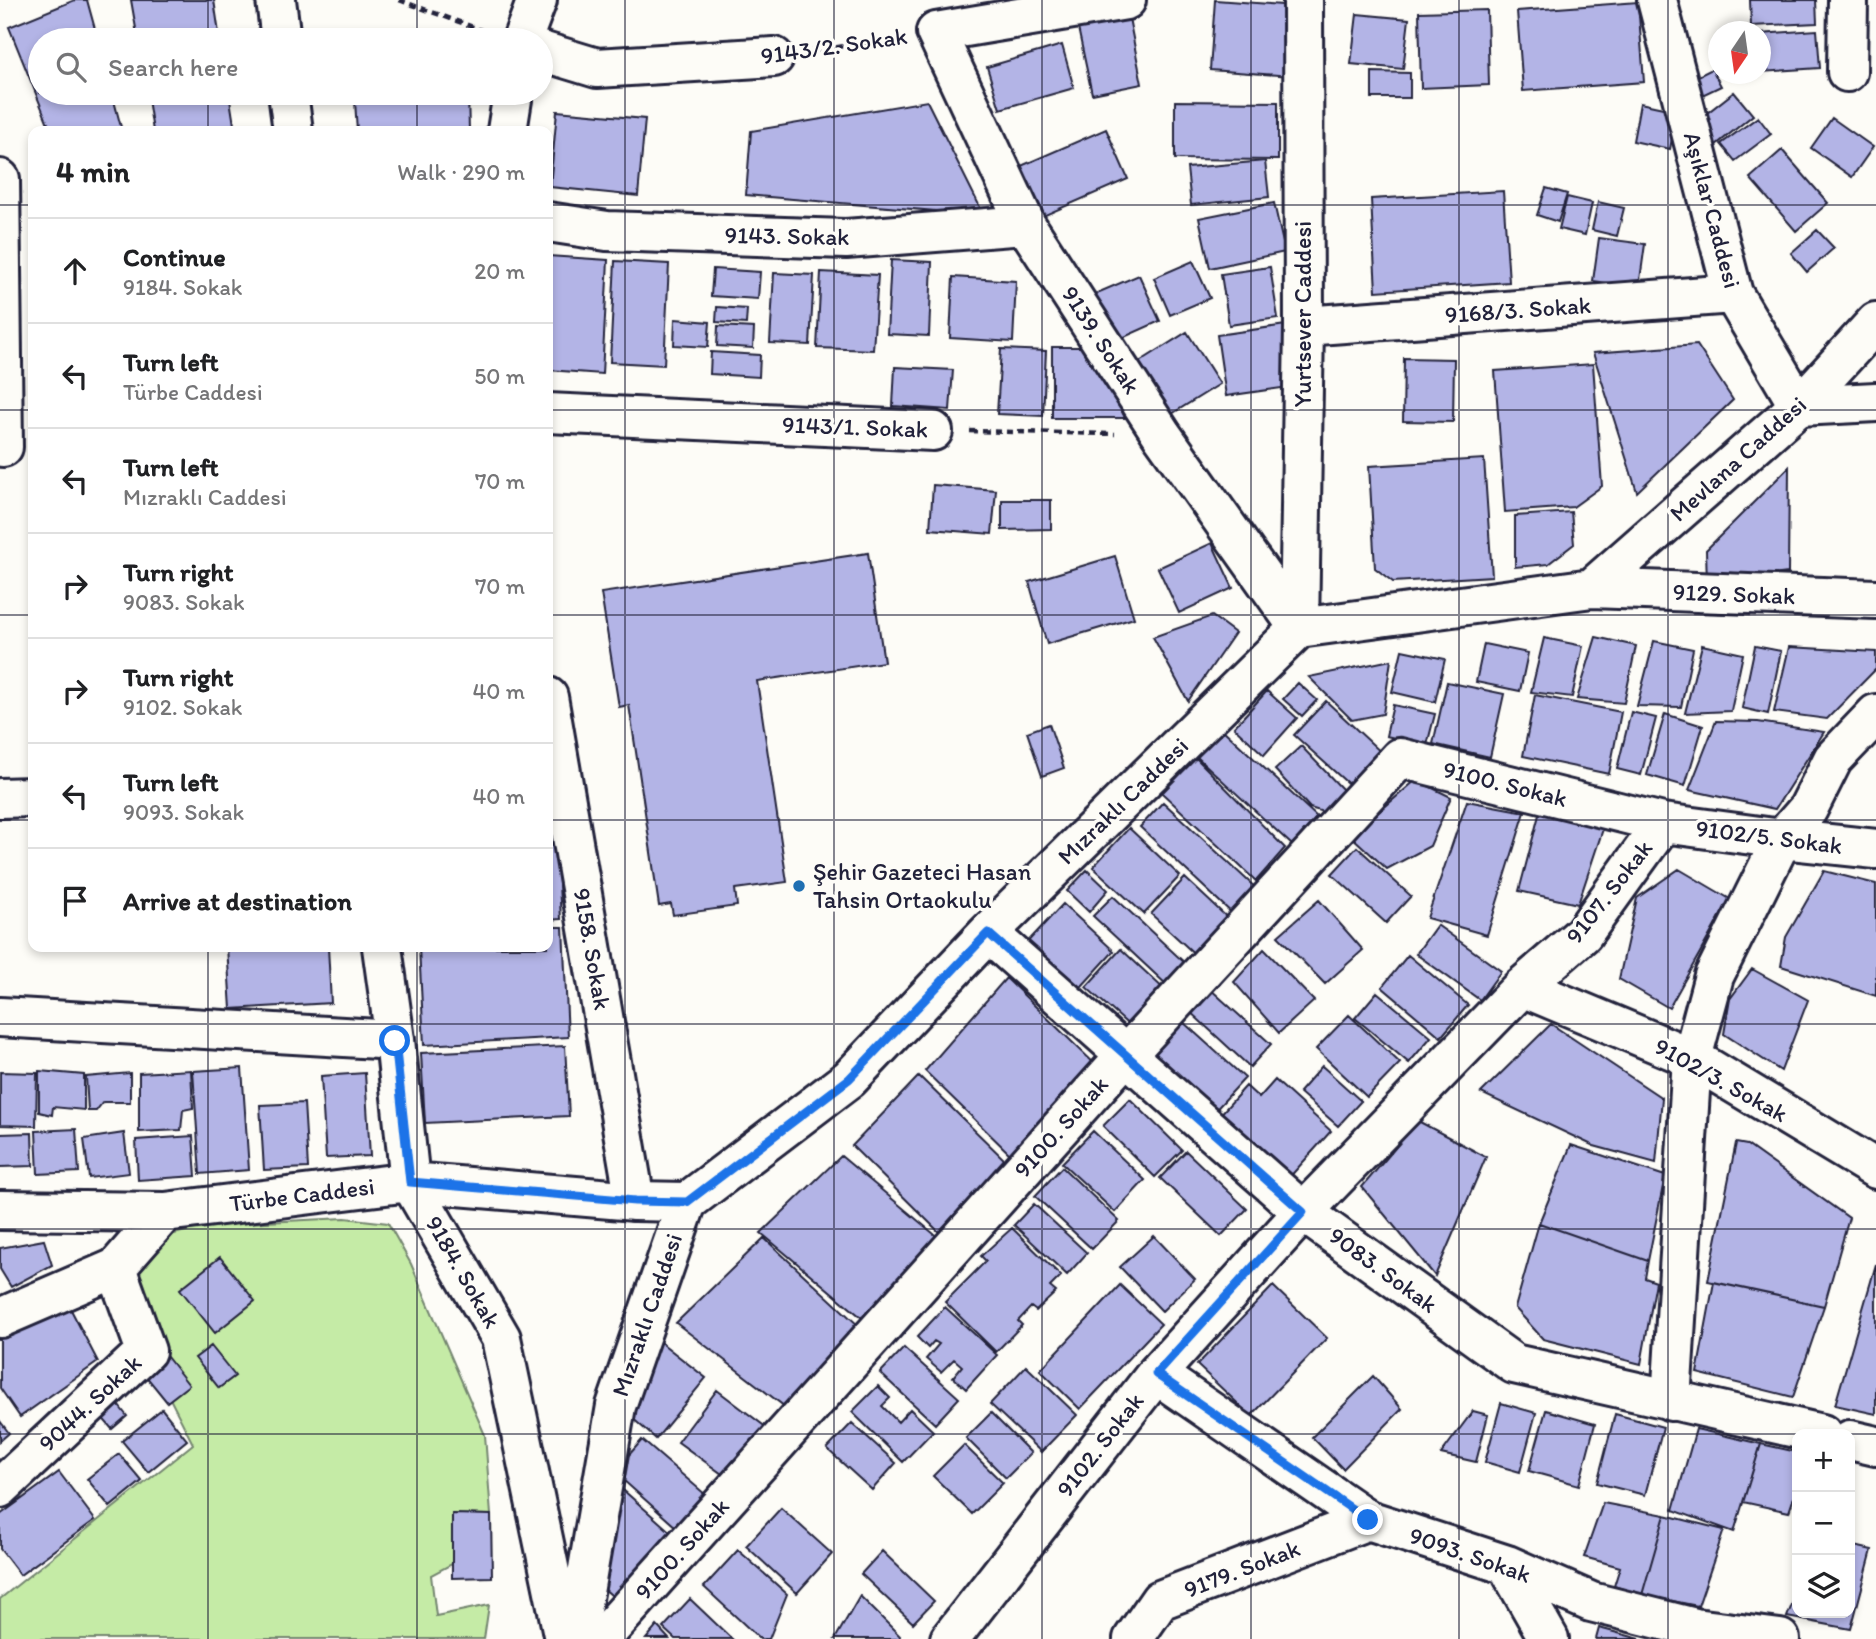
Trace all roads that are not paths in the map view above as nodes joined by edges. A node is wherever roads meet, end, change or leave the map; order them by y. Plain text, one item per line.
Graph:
1 (276, 0) edge
2 (537, 0) edge
3 (1126, 0) edge
4 (1303, 0) edge
5 (1657, 0) edge
6 (1848, 0) edge
7 (280, 28) edge
8 (516, 28) edge
9 (936, 32) joint
10 (553, 55) edge
11 (774, 57) road end
12 (1847, 72) dead end
13 (290, 105) edge
14 (511, 105) edge
15 (292, 126) edge
16 (509, 126) edge
17 (0, 179) edge
18 (553, 223) edge
19 (1026, 225) junction
20 (1733, 294) junction
21 (1876, 322) edge
22 (1304, 326) junction
23 (1876, 402) edge
24 (1799, 406) junction
25 (553, 413) edge
26 (933, 430) road end
27 (12, 446) edge
28 (1592, 588) junction
29 (1876, 599) edge
30 (1299, 628) junction
31 (1876, 714) edge
32 (553, 726) edge
33 (28, 797) edge
34 (0, 798) edge
35 (1663, 823) junction
36 (1782, 839) junction
37 (1876, 849) edge
38 (988, 933) junction
39 (383, 952) edge
40 (1522, 986) junction
41 (0, 1017) edge
42 (395, 1041) junction
43 (1125, 1056) junction
44 (1692, 1058) junction
45 (1876, 1169) edge
46 (410, 1182) junction
47 (635, 1201) junction
48 (687, 1202) junction
49 (0, 1210) edge
50 (165, 1212) junction
51 (1303, 1212) junction
52 (116, 1268) junction
53 (0, 1318) edge
54 (1156, 1374) junction
55 (1671, 1401) junction
56 (1799, 1429) edge
57 (1855, 1441) edge
58 (1876, 1446) edge
59 (0, 1488) edge
60 (1368, 1520) junction
61 (1507, 1565) junction
62 (564, 1639) edge
63 (576, 1639) edge
64 (601, 1639) edge
65 (950, 1639) edge
66 (1133, 1639) edge
67 (1549, 1639) edge
68 (1780, 1639) edge

1 - 7 street
2 - 8 street
3 - 9 street, 9143/2. Sokak
4 - 22 street, Yurtsever Caddesi
5 - 20 street, Aşıklar Caddesi
6 - 12 street
9 - 19 street, 9139. Sokak
10 - 11 street, 9143/2. Sokak
13 - 15 street
14 - 16 street
17 - 27 street
18 - 19 street, 9143. Sokak
19 - 30 street, 9139. Sokak
20 - 22 street, 9168/3. Sokak
20 - 24 street, Aşıklar Caddesi
21 - 24 street, Mevlana Caddesi
22 - 30 street, Yurtsever Caddesi
23 - 24 street
24 - 28 street, Mevlana Caddesi
25 - 26 street, 9143/1. Sokak
28 - 29 street, 9129. Sokak
28 - 30 street
30 - 38 street, Mızraklı Caddesi
31 - 36 street
32 - 47 street, 9158. Sokak
33 - 34 street
35 - 36 street, 9102/5. Sokak
35 - 40 street, 9107. Sokak
35 - 43 street, 9100. Sokak
36 - 37 street, 9102/5. Sokak
36 - 44 street
38 - 43 street, 9083. Sokak
38 - 48 street, Mızraklı Caddesi
39 - 42 street, 9184. Sokak
40 - 44 street, 9102/3. Sokak
40 - 51 street, 9102. Sokak
41 - 42 street
42 - 46 street, 9184. Sokak
43 - 51 street, 9083. Sokak
43 - 64 street, 9100. Sokak
44 - 45 street, 9102/3. Sokak
44 - 55 street
46 - 47 street, Türbe Caddesi
46 - 50 street, Türbe Caddesi
46 - 62 street, 9184. Sokak
47 - 48 street, Türbe Caddesi
48 - 63 street, Mızraklı Caddesi
49 - 50 street, Türbe Caddesi
50 - 52 street
51 - 54 street, 9102. Sokak
51 - 55 street, 9083. Sokak
52 - 53 street
52 - 59 street, 9044. Sokak
54 - 60 street, 9093. Sokak
54 - 65 street, 9102. Sokak
55 - 56 street, 9083. Sokak
57 - 58 street
60 - 61 street, 9093. Sokak
60 - 66 street, 9179. Sokak
61 - 67 street
61 - 68 street, 9093. Sokak

